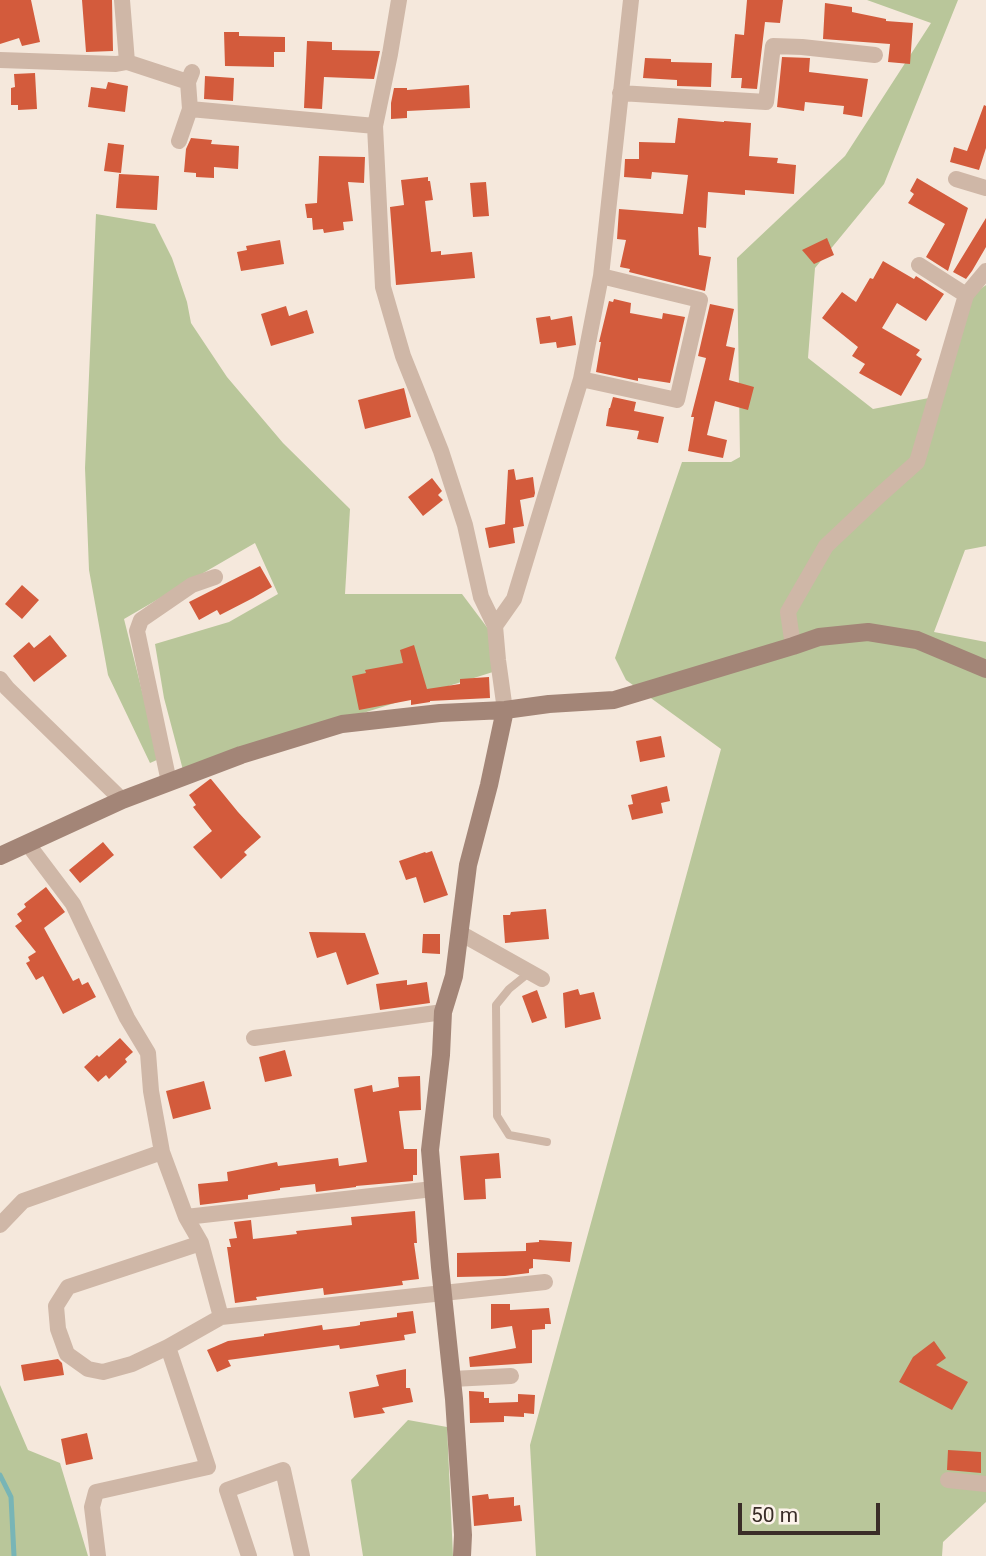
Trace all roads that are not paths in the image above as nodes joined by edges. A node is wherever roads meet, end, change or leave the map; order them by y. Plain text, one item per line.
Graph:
1 (122, 0) edge
2 (399, 0) edge
3 (631, 0) edge
4 (875, 55) dead end
5 (0, 60) edge
6 (127, 62) junction
7 (620, 93) junction
8 (190, 108) junction
9 (375, 125) junction
10 (179, 141) dead end
11 (956, 179) dead end
12 (986, 188) edge
13 (919, 265) dead end
14 (986, 271) edge
15 (601, 276) junction
16 (966, 295) junction
17 (581, 379) junction
18 (215, 577) dead end
19 (495, 626) junction
20 (793, 646) junction
21 (986, 669) edge
22 (0, 679) edge
23 (505, 710) junction
24 (169, 782) junction
25 (122, 800) junction
26 (27, 843) junction
27 (0, 856) edge
28 (460, 933) junction
29 (536, 976) joint
30 (443, 1012) junction
31 (254, 1038) dead end
32 (547, 1142) dead end
33 (162, 1152) junction
34 (433, 1189) junction
35 (187, 1217) junction
36 (0, 1225) edge
37 (201, 1243) junction
38 (545, 1282) dead end
39 (443, 1293) junction
40 (221, 1317) junction
41 (168, 1347) junction
42 (511, 1376) dead end
43 (452, 1379) junction
44 (208, 1467) junction
45 (948, 1480) dead end
46 (986, 1484) edge
47 (227, 1490) junction
48 (98, 1556) edge
49 (249, 1556) edge
50 (302, 1556) edge
51 (462, 1556) edge

1 - 6 street
2 - 9 street
3 - 7 street
4 - 7 street
5 - 6 street
6 - 8 street
7 - 15 street
8 - 9 street
8 - 10 street
9 - 19 street
11 - 12 street
13 - 16 street
14 - 16 street
15 - 17 street
15 - 17 street
16 - 20 street
17 - 19 street
18 - 24 street
19 - 23 street
20 - 21 street
20 - 23 street
22 - 25 street
23 - 24 street
23 - 28 street
24 - 25 street
25 - 26 street
26 - 27 street
26 - 33 street
28 - 29 street
28 - 30 street
29 - 32 lane
30 - 31 street
30 - 34 street
33 - 35 street
33 - 36 street
34 - 35 street
34 - 39 street
35 - 37 street
37 - 40 street
37 - 41 street
38 - 39 street
39 - 40 street
39 - 43 street
40 - 41 street
41 - 44 street
42 - 43 street
43 - 51 street
44 - 47 street
44 - 48 street
45 - 46 street
47 - 49 street
47 - 50 street

